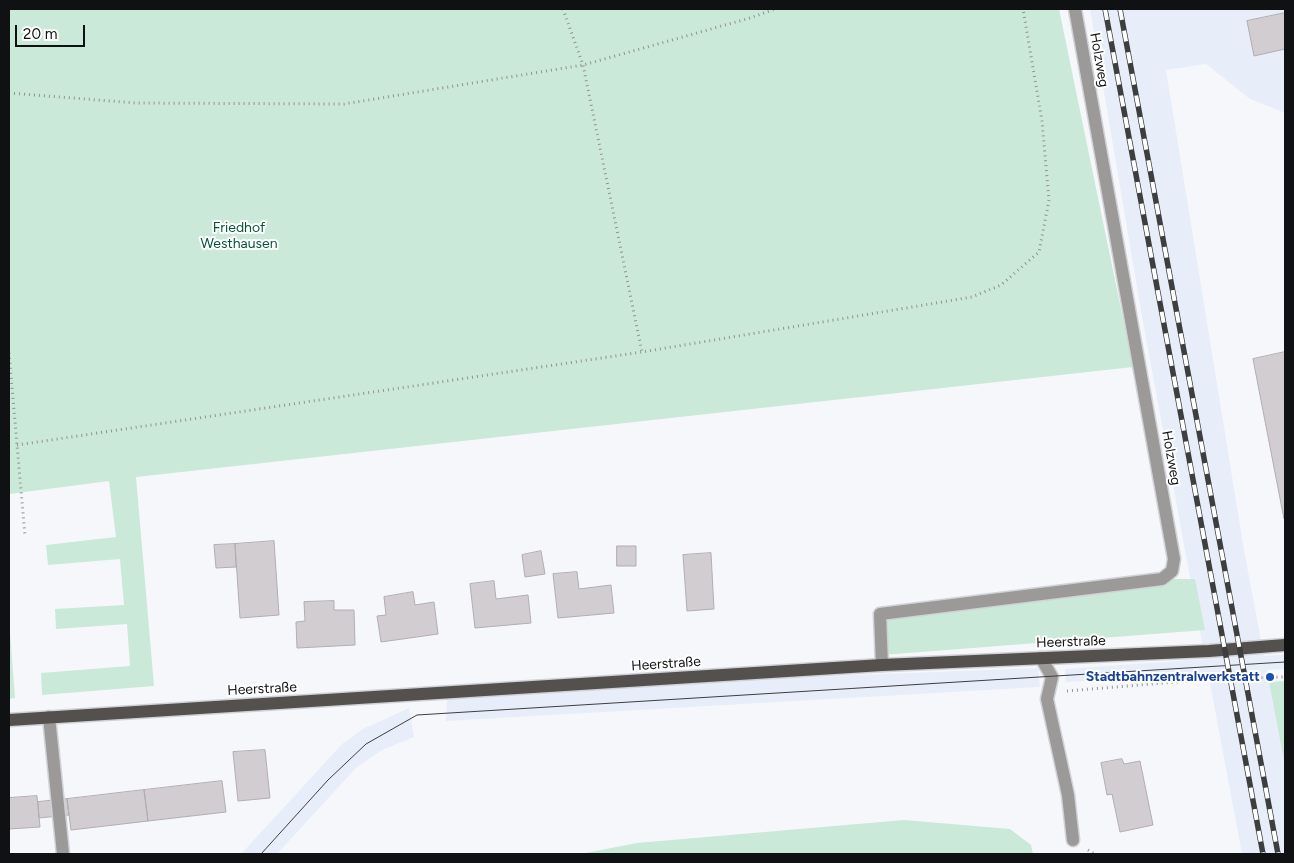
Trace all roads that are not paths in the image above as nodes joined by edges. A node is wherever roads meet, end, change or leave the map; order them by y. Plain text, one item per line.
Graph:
1 (1075, 9) edge
2 (1285, 645) edge
3 (1041, 658) junction
4 (882, 665) junction
5 (49, 717) junction
6 (9, 720) edge
7 (1073, 840) dead end
8 (63, 854) edge

1 - 4 street, Holzweg
2 - 3 main road, Heerstraße
3 - 4 main road, Heerstraße
3 - 7 street
4 - 5 main road, Heerstraße
5 - 6 main road, Heerstraße
5 - 8 street

